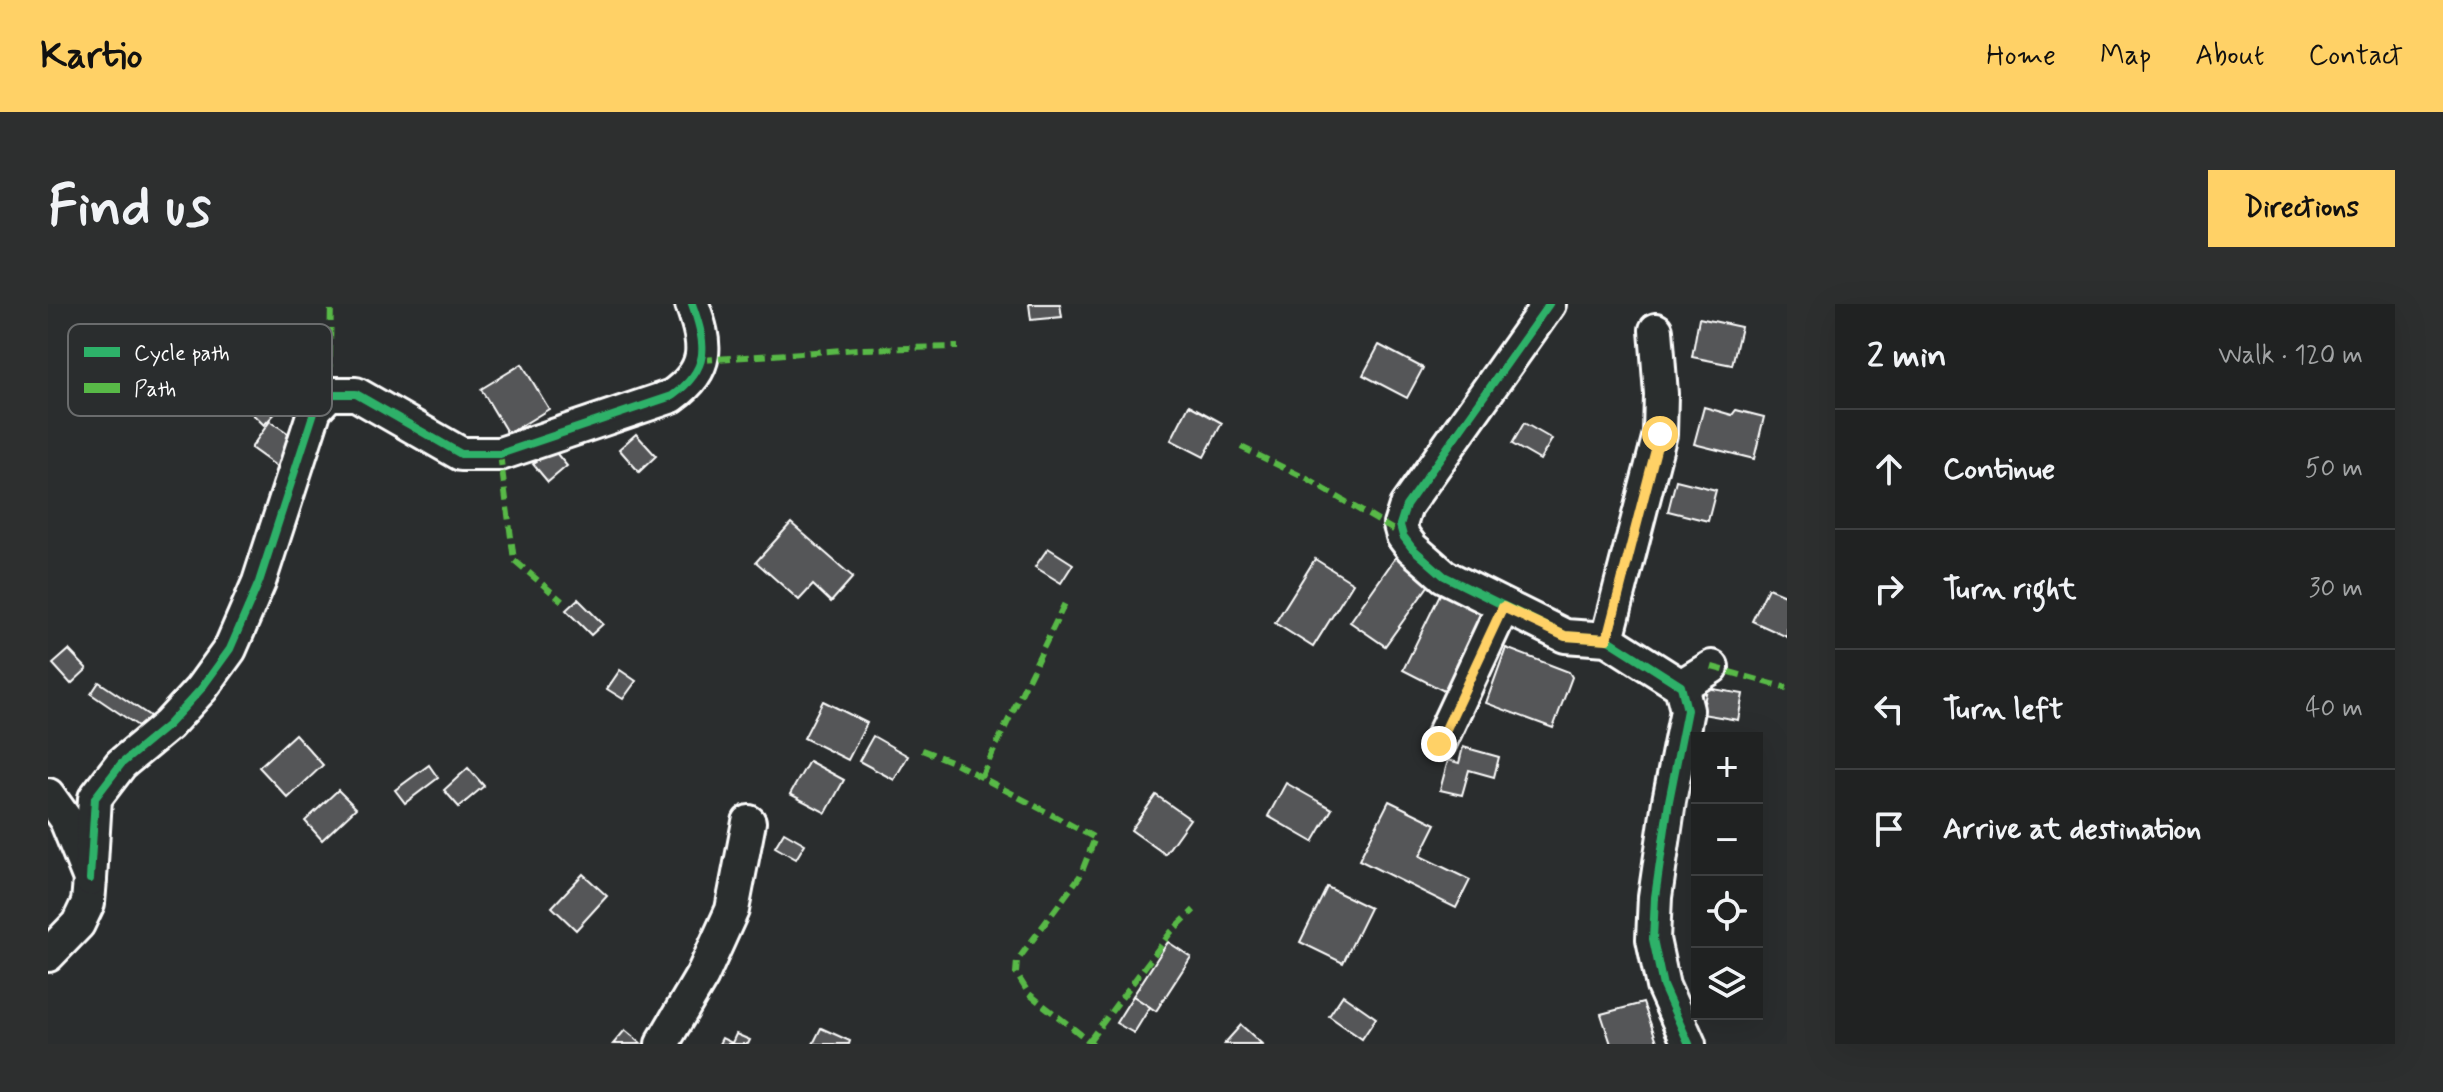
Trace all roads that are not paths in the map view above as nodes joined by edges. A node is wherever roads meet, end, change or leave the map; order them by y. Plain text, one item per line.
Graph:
1 (692, 304) edge
2 (1549, 304) edge
3 (1656, 330) dead end
4 (332, 394) edge
5 (313, 416) edge
6 (1503, 607) junction
7 (1607, 639) junction
8 (1712, 667) dead end
9 (1681, 686) junction
10 (1439, 744) dead end
11 (48, 795) edge
12 (749, 822) dead end
13 (90, 879) junction
14 (48, 955) edge
15 (662, 1044) edge
16 (1689, 1044) edge

1 - 4 street
2 - 6 street
3 - 7 street
5 - 13 street
6 - 7 street
6 - 10 street
7 - 9 street
8 - 9 street
9 - 16 street
11 - 13 street
12 - 15 street
13 - 14 street

